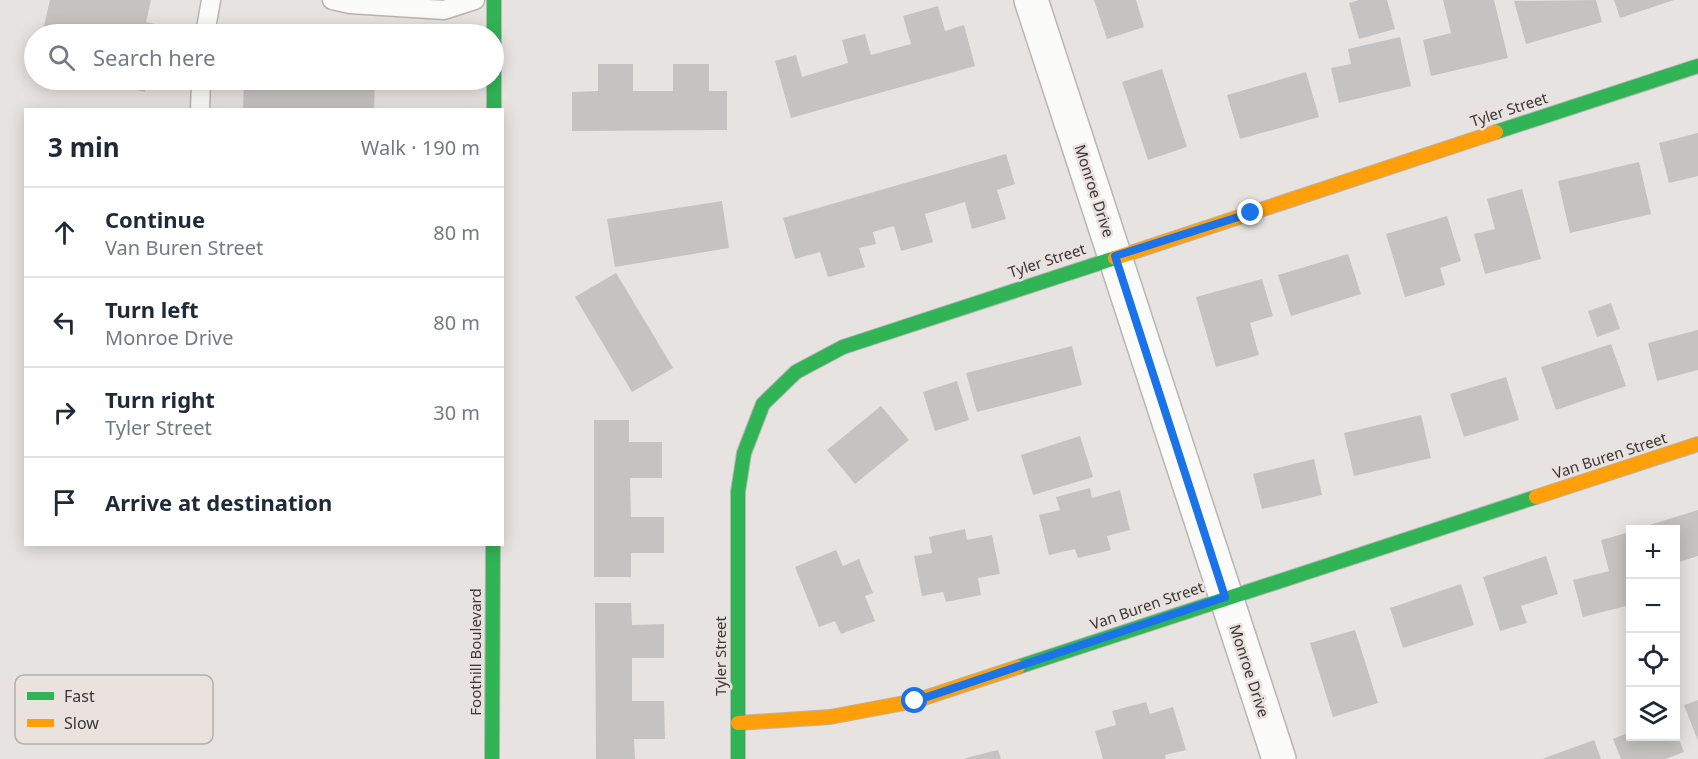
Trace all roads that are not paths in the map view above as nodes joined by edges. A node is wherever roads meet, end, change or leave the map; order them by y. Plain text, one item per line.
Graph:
1 (211, 0) edge
2 (475, 0) edge
3 (494, 0) edge
4 (1031, 0) edge
5 (334, 1) edge
6 (207, 24) edge
7 (494, 24) edge
8 (1698, 66) edge
9 (201, 90) edge
10 (494, 90) edge
11 (200, 108) edge
12 (494, 108) edge
13 (1115, 256) junction
14 (1698, 444) edge
15 (493, 546) edge
16 (1225, 597) junction
17 (738, 723) junction
18 (492, 759) edge
19 (738, 759) edge
20 (1279, 759) edge

1 - 6 lane
2 - 5 lane
3 - 7 street
4 - 13 street, Monroe Drive
8 - 13 street, Tyler Street
9 - 11 lane
10 - 12 street
13 - 16 street, Monroe Drive
13 - 17 street, Tyler Street
14 - 16 street, Van Buren Street
15 - 18 street, Foothill Boulevard
16 - 17 street, Van Buren Street
16 - 20 street, Monroe Drive
17 - 19 street, Tyler Street

